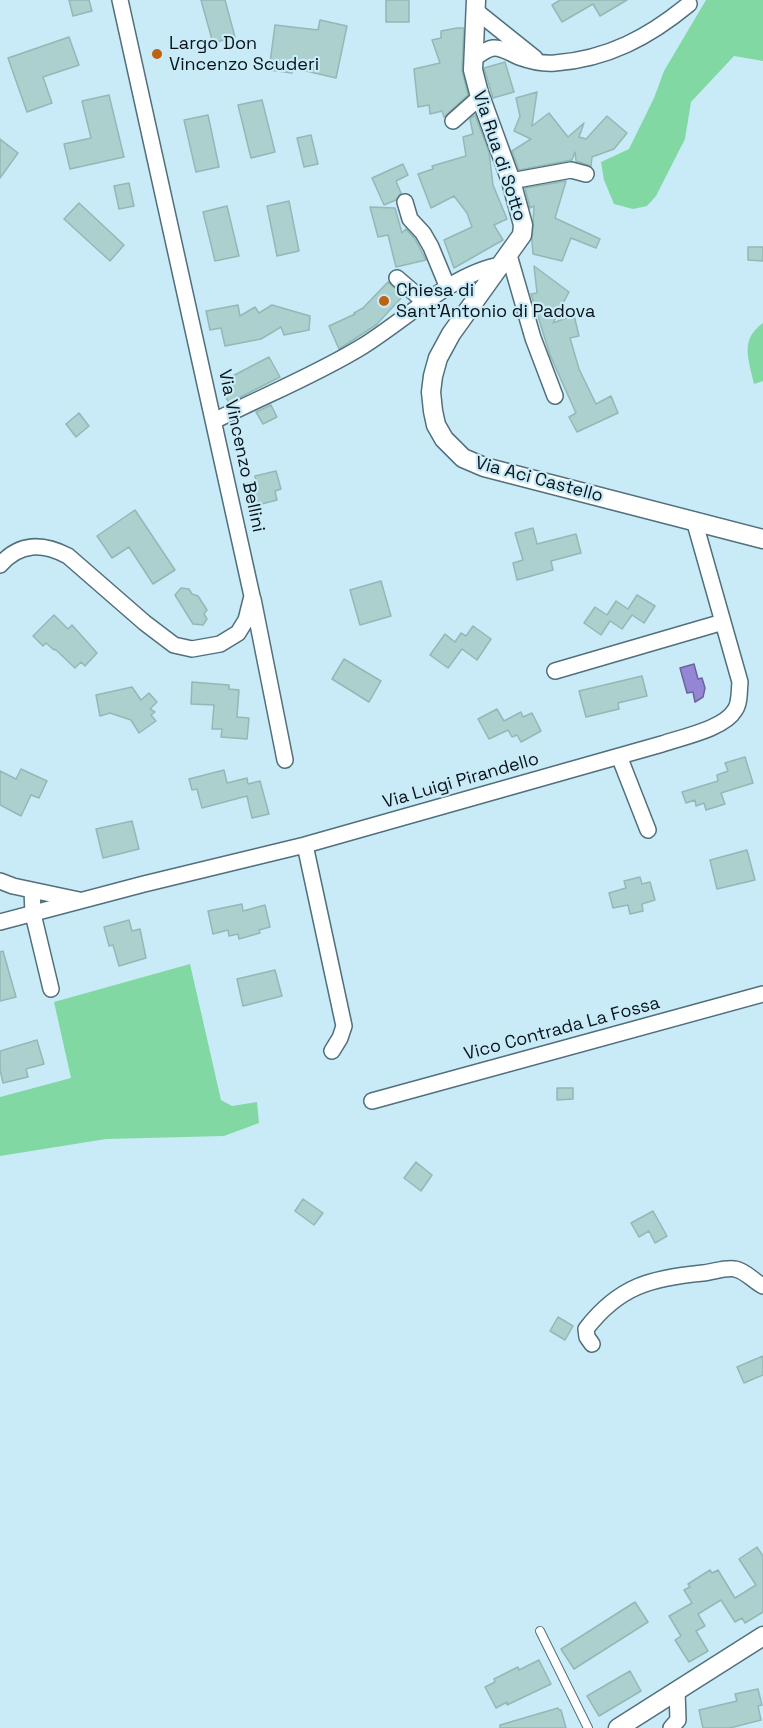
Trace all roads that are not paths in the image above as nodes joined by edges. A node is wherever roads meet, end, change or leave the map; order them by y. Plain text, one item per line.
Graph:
1 (120, 0) edge
2 (689, 4) dead end
3 (476, 5) edge
4 (473, 59) junction
5 (540, 62) junction
6 (480, 98) junction
7 (453, 121) dead end
8 (586, 174) dead end
9 (511, 181) junction
10 (405, 202) dead end
11 (505, 260) junction
12 (397, 278) dead end
13 (448, 288) junction
14 (426, 303) junction
15 (555, 396) dead end
16 (214, 421) junction
17 (694, 520) junction
18 (763, 539) edge
19 (0, 565) edge
20 (252, 596) junction
21 (723, 622) junction
22 (555, 671) dead end
23 (619, 756) junction
24 (285, 760) dead end
25 (648, 830) dead end
26 (305, 845) junction
27 (0, 881) edge
28 (32, 890) junction
29 (82, 901) junction
30 (33, 914) junction
31 (0, 922) edge
32 (51, 989) dead end
33 (763, 994) edge
34 (332, 1051) dead end
35 (372, 1101) dead end
36 (763, 1286) edge
37 (592, 1344) dead end
38 (540, 1631) dead end
39 (763, 1636) edge
40 (677, 1691) junction
41 (588, 1728) edge
42 (618, 1728) edge
43 (671, 1728) edge

1 - 16 street, Via Vincenzo Bellini
2 - 5 street
3 - 4 street, Via Rua di Sotto
3 - 5 street
4 - 5 street
4 - 6 street, Via Rua di Sotto
6 - 7 street
6 - 9 street, Via Rua di Sotto
8 - 9 street
9 - 11 street, Via Rua di Sotto
10 - 13 street
11 - 13 street
11 - 15 street
11 - 17 street, Via Aci Castello
12 - 14 street
13 - 14 street
14 - 16 street
16 - 20 street, Via Vincenzo Bellini
17 - 18 street, Via Aci Castello
17 - 21 street, Via Luigi Pirandello
19 - 20 street, Via Vincenzo Bellini
20 - 24 street
21 - 22 street
21 - 23 street, Via Luigi Pirandello
23 - 25 street
23 - 26 street, Via Luigi Pirandello
26 - 29 street, Via Luigi Pirandello
26 - 34 street
27 - 28 street
28 - 29 street
28 - 30 street
29 - 30 street, Via Luigi Pirandello
30 - 31 street, Via Luigi Pirandello
30 - 32 street
33 - 35 street, Vico Contrada La Fossa
36 - 37 street
38 - 41 lane
39 - 40 street
40 - 42 street
40 - 43 street

